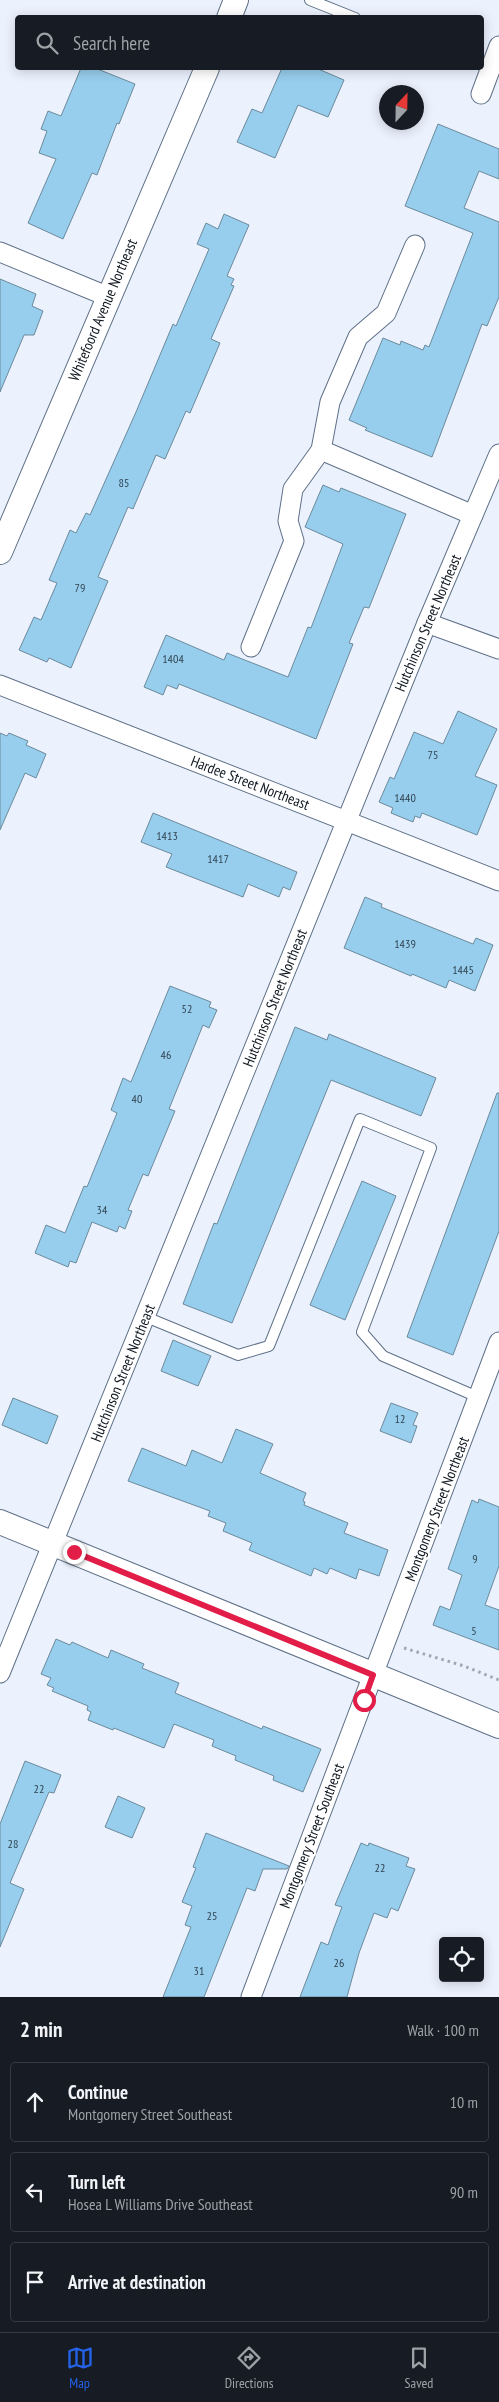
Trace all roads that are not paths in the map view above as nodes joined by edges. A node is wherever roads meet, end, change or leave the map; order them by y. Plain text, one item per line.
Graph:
1 (236, 0) edge
2 (310, 0) edge
3 (230, 15) edge
4 (348, 15) edge
5 (499, 46) edge
6 (206, 70) edge
7 (481, 94) dead end
8 (415, 245) dead end
9 (0, 252) edge
10 (109, 297) junction
11 (321, 450) junction
12 (499, 454) edge
13 (493, 484) edge
14 (473, 515) junction
15 (0, 552) edge
16 (427, 623) junction
17 (251, 647) dead end
18 (499, 649) edge
19 (0, 685) edge
20 (347, 820) junction
21 (499, 881) edge
22 (146, 1317) junction
23 (499, 1342) edge
24 (480, 1398) junction
25 (0, 1522) edge
26 (54, 1544) junction
27 (0, 1673) edge
28 (373, 1675) junction
29 (499, 1726) edge
30 (251, 1997) edge

1 - 3 street
2 - 4 lane
5 - 7 street
6 - 10 street, Whitefoord Avenue Northeast
8 - 11 street
9 - 10 street
10 - 15 street, Whitefoord Avenue Northeast
11 - 14 street
11 - 17 street
12 - 13 street, Hutchinson Street Northeast
13 - 14 street, Hutchinson Street Northeast
14 - 16 street, Hutchinson Street Northeast
16 - 18 street
16 - 20 street, Hutchinson Street Northeast
19 - 20 street, Hardee Street Northeast
20 - 21 street, Hardee Street Northeast
20 - 22 street, Hutchinson Street Northeast
22 - 24 lane
22 - 26 street, Hutchinson Street Northeast
23 - 24 street, Montgomery Street Northeast
24 - 28 street, Montgomery Street Northeast
25 - 26 street
26 - 27 street, Hutchinson Street Northeast
26 - 28 street
28 - 29 street
28 - 30 street, Montgomery Street Southeast

